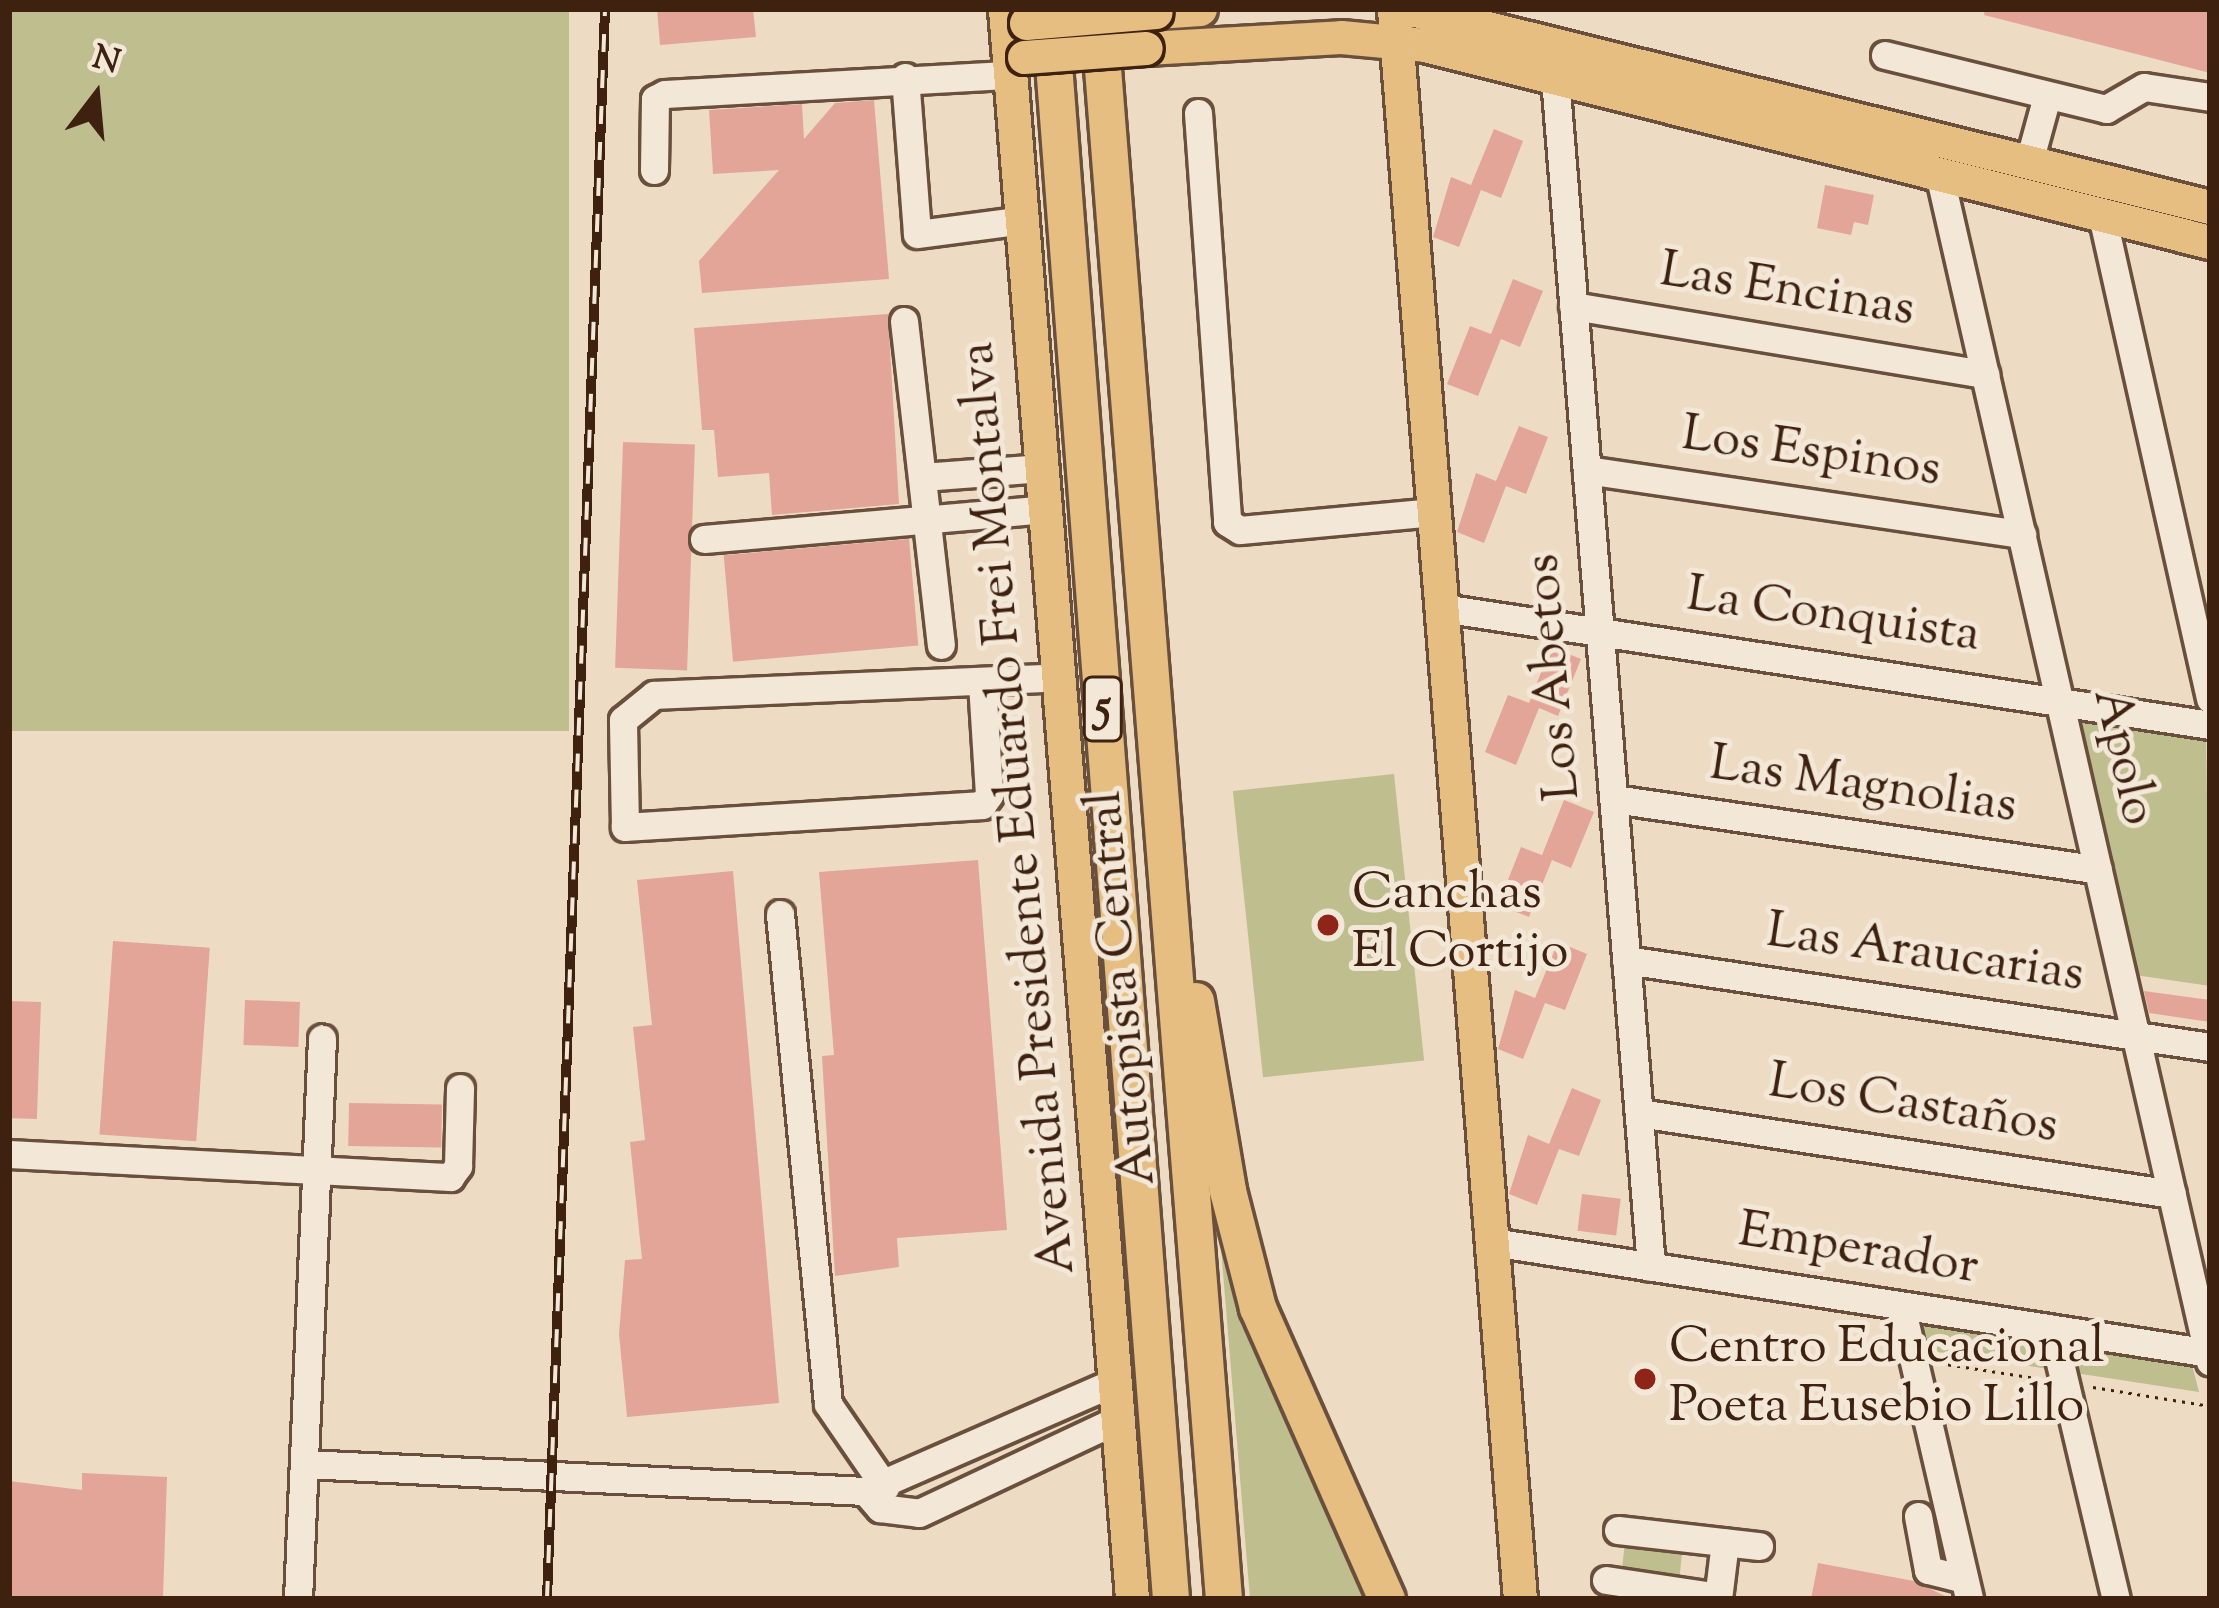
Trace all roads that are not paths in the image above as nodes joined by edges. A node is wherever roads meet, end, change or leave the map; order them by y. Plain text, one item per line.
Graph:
1 (1098, 9) edge
2 (1200, 9) edge
3 (1411, 9) edge
4 (1022, 16) edge
5 (1395, 25) edge
6 (1885, 56) dead end
7 (1014, 64) junction
8 (905, 77) junction
9 (1556, 78) junction
10 (2047, 96) junction
11 (2210, 97) edge
12 (1198, 113) dead end
13 (1833, 130) junction
14 (2029, 161) junction
15 (654, 170) dead end
16 (1939, 173) junction
17 (2210, 207) edge
18 (2102, 215) junction
19 (1023, 220) junction
20 (2210, 242) edge
21 (1573, 306) junction
22 (904, 321) dead end
23 (1985, 374) junction
24 (1043, 468) junction
25 (1587, 470) junction
26 (922, 477) junction
27 (1046, 509) junction
28 (1434, 512) junction
29 (926, 518) junction
30 (2022, 534) junction
31 (704, 539) dead end
32 (1442, 608) junction
33 (1600, 631) junction
34 (941, 645) dead end
35 (1059, 677) junction
36 (982, 683) junction
37 (2059, 698) junction
38 (2210, 699) edge
39 (2210, 725) edge
40 (1614, 800) junction
41 (2098, 870) junction
42 (1168, 901) junction
43 (780, 914) dead end
44 (1626, 960) junction
45 (2136, 1035) junction
46 (322, 1039) dead end
47 (2210, 1047) edge
48 (460, 1088) dead end
49 (1639, 1113) junction
50 (9, 1154) edge
51 (316, 1170) junction
52 (2172, 1194) junction
53 (1492, 1242) junction
54 (1652, 1267) junction
55 (1901, 1306) junction
56 (2052, 1329) junction
57 (2209, 1356) edge
58 (1117, 1381) junction
59 (1119, 1419) junction
60 (305, 1465) junction
61 (875, 1489) junction
62 (1918, 1516) dead end
63 (1618, 1530) dead end
64 (1725, 1542) junction
65 (1759, 1546) dead end
66 (1606, 1580) dead end
67 (1966, 1589) edge
68 (1718, 1598) edge
69 (298, 1599) edge
70 (1132, 1599) edge
71 (1171, 1599) edge
72 (1224, 1599) edge
73 (1387, 1599) edge
74 (1520, 1599) edge
75 (2116, 1599) edge

1 - 42 highway, Autopista Central / 5
2 - 4 main road, bridge
3 - 13 main road
4 - 7 main road, Avenida Presidente Eduardo Frei Montalva
4 - 71 highway, Autopista Central / 5
5 - 7 main road, bridge
5 - 9 main road
5 - 28 main road
6 - 10 street
7 - 8 street
7 - 19 main road, Avenida Presidente Eduardo Frei Montalva
8 - 15 street
8 - 19 street
9 - 13 main road
9 - 21 street, Los Abetos
10 - 11 street
10 - 14 street
12 - 28 street
13 - 14 main road
13 - 16 main road
14 - 17 main road
16 - 18 main road
16 - 23 street, Apolo
18 - 20 main road
18 - 38 street
19 - 24 main road, Avenida Presidente Eduardo Frei Montalva
21 - 23 street, Las Encinas
21 - 25 street, Los Abetos
22 - 26 street
23 - 30 street, Apolo
24 - 26 street
24 - 27 main road, Avenida Presidente Eduardo Frei Montalva
25 - 30 street, Los Espinos
25 - 33 street, Los Abetos
26 - 29 street
27 - 29 street
27 - 35 main road, Avenida Presidente Eduardo Frei Montalva
28 - 32 main road
29 - 31 street
29 - 34 street
30 - 37 street, Apolo
32 - 33 street, La Conquista
32 - 53 main road
33 - 37 street, La Conquista
33 - 40 street, Los Abetos
35 - 36 street
35 - 58 main road, Avenida Presidente Eduardo Frei Montalva
36 - 36 street
37 - 39 street, La Conquista
37 - 41 street, Apolo
40 - 41 street, Las Magnolias
40 - 44 street, Los Abetos
41 - 45 street, Apolo
42 - 72 highway, Autopista Central / 5
42 - 73 highway
43 - 61 street
44 - 45 street, Las Araucarias
44 - 49 street, Los Abetos
45 - 47 street, Las Araucarias
45 - 52 street, Apolo
46 - 51 street
48 - 51 street
49 - 52 street, Los Castaños
49 - 54 street, Los Abetos
50 - 51 street
51 - 60 street
52 - 57 street, Apolo
53 - 54 street, Emperador
53 - 74 main road
54 - 55 street, Emperador
55 - 56 street, Emperador
55 - 67 street
56 - 57 street, Emperador
56 - 75 street
58 - 59 main road, Avenida Presidente Eduardo Frei Montalva
58 - 61 street
59 - 61 street
59 - 70 main road, Avenida Presidente Eduardo Frei Montalva
60 - 61 street
60 - 69 street
62 - 67 street
63 - 64 street
64 - 65 street
64 - 68 street
66 - 68 street

